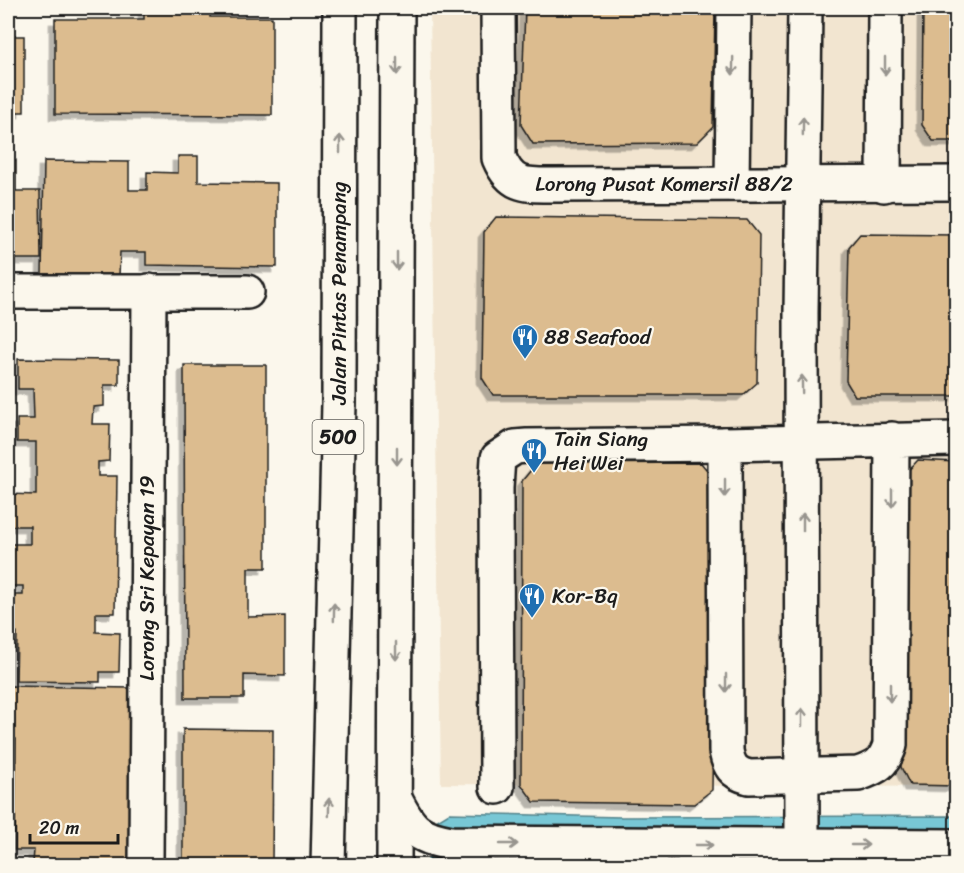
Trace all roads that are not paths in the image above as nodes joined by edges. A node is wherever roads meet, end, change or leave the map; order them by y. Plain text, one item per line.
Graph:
1 (340, 8) edge
2 (397, 8) edge
3 (498, 8) edge
4 (734, 8) edge
5 (805, 8) edge
6 (885, 8) edge
7 (957, 183) edge
8 (732, 184) junction
9 (802, 184) junction
10 (884, 184) junction
11 (149, 291) junction
12 (8, 292) edge
13 (247, 292) dead end
14 (892, 439) junction
15 (957, 439) edge
16 (803, 442) junction
17 (725, 444) junction
18 (802, 776) junction
19 (497, 787) dead end
20 (395, 799) junction
21 (957, 846) edge
22 (810, 855) edge
23 (146, 866) edge
24 (328, 866) edge
25 (394, 866) edge

24 -> 1 street, Jalan Pintas Penampang / 500
2 -> 20 street
3 - 8 street, Lorong Pusat Komersil 88/2
4 -> 8 street
9 -> 5 street
6 -> 10 street
7 - 10 street, Lorong Pusat Komersil 88/2
8 - 9 street, Lorong Pusat Komersil 88/2
9 - 10 street, Lorong Pusat Komersil 88/2
16 -> 9 street
11 - 12 street
11 - 13 street
11 - 23 street, Lorong Sri Kepayan 19
14 - 15 street
14 - 16 street
14 -> 18 street
16 - 17 street
18 -> 16 street
17 -> 18 street
17 - 19 street
18 - 22 street
20 -> 22 street
20 - 25 street
22 -> 21 street

